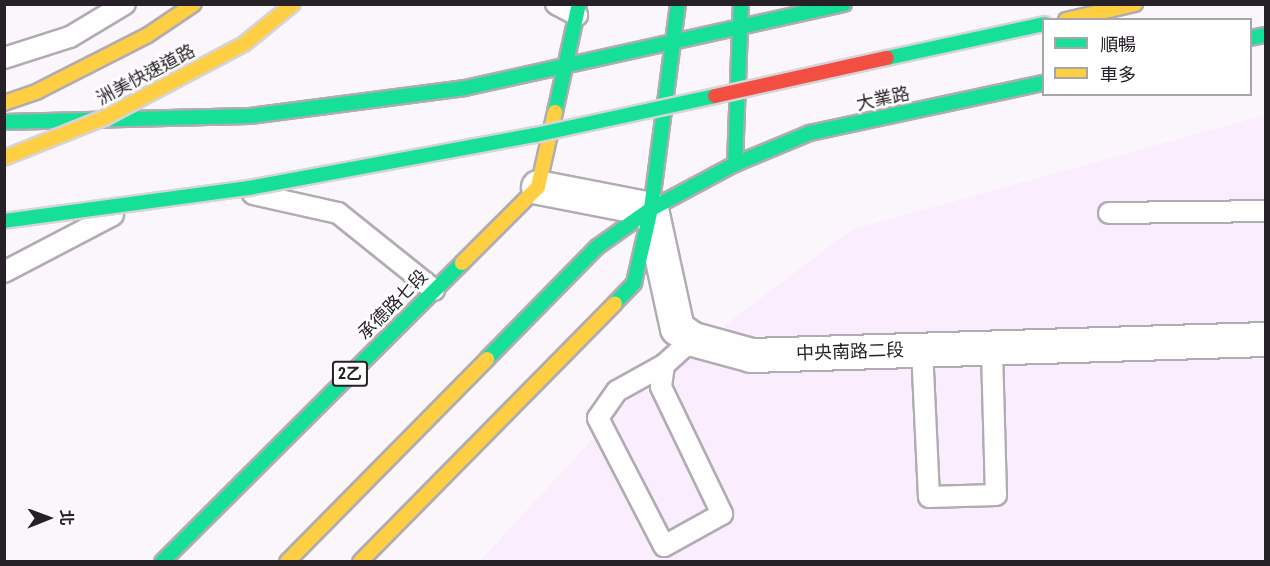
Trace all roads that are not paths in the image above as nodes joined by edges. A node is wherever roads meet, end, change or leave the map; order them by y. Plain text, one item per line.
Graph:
1 (125, 4) edge
2 (194, 4) edge
3 (293, 4) edge
4 (556, 4) edge
5 (678, 4) edge
6 (741, 4) edge
7 (844, 4) edge
8 (1135, 4) edge
9 (578, 10) edge
10 (1075, 18) edge
11 (1042, 24) edge
12 (741, 27) junction
13 (676, 42) junction
14 (4, 58) edge
15 (564, 66) junction
16 (1042, 83) edge
17 (4, 103) edge
18 (4, 122) edge
19 (4, 158) edge
20 (735, 164) junction
21 (538, 187) junction
22 (651, 209) junction
23 (1266, 210) edge
24 (1109, 213) dead end
25 (4, 221) edge
26 (4, 272) edge
27 (434, 290) junction
28 (693, 339) junction
29 (1266, 339) edge
30 (992, 348) junction
31 (922, 349) junction
32 (664, 365) junction
33 (162, 561) edge
34 (287, 561) edge
35 (360, 561) edge

1 - 14 lane
2 - 17 main road, 洲美快速道路
3 - 19 main road, 洲美快速道路, bridge
4 - 9 lane
5 - 13 main road
6 - 12 main road
7 - 12 main road
8 - 10 main road
9 - 15 main road
11 - 25 main road, bridge
12 - 13 main road
12 - 20 main road
13 - 15 main road
13 - 22 main road
15 - 18 main road
15 - 21 main road
16 - 20 main road, 大業路
20 - 22 main road
21 - 22 street
21 - 27 main road, 承德路七段 / 2乙
22 - 28 street
22 - 34 main road
22 - 35 main road
23 - 24 lane
26 - 27 lane
27 - 33 main road, 承德路七段 / 2乙
28 - 31 street, 中央南路二段
28 - 32 lane
29 - 30 street, 中央南路二段
30 - 31 street, 中央南路二段
30 - 31 lane
32 - 32 lane

